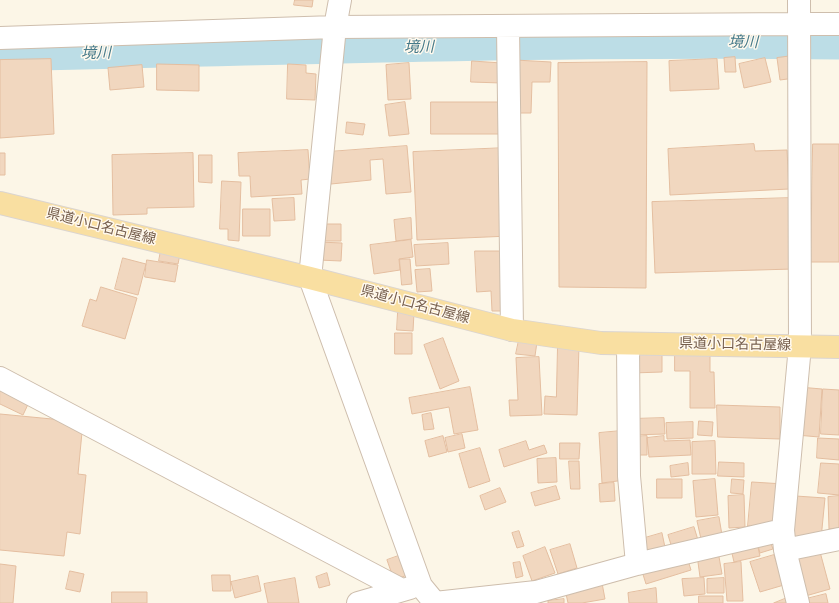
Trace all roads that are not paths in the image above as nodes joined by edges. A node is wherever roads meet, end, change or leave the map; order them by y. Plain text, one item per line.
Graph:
1 (340, 0) edge
2 (799, 0) edge
3 (839, 24) edge
4 (799, 26) junction
5 (335, 27) junction
6 (508, 27) junction
7 (0, 38) edge
8 (0, 203) edge
9 (310, 278) junction
10 (512, 330) junction
11 (628, 344) junction
12 (800, 346) junction
13 (839, 347) edge
14 (0, 378) edge
15 (839, 539) edge
16 (784, 540) junction
17 (637, 564) junction
18 (412, 588) junction
19 (536, 598) edge
20 (358, 603) edge
21 (435, 603) edge
22 (798, 603) edge

1 - 5 street
2 - 4 street
3 - 4 street
4 - 6 street
4 - 12 street
5 - 6 street
5 - 7 street
5 - 9 street
6 - 10 street
8 - 9 main road, 県道小口名古屋線
9 - 10 main road, 県道小口名古屋線
9 - 18 street
10 - 11 main road, 県道小口名古屋線
11 - 12 main road, 県道小口名古屋線
11 - 17 street
12 - 13 main road, 県道小口名古屋線
12 - 16 street
14 - 18 street
15 - 16 street
16 - 17 street
16 - 22 street
17 - 19 street
18 - 20 street
18 - 21 street
19 - 21 street

